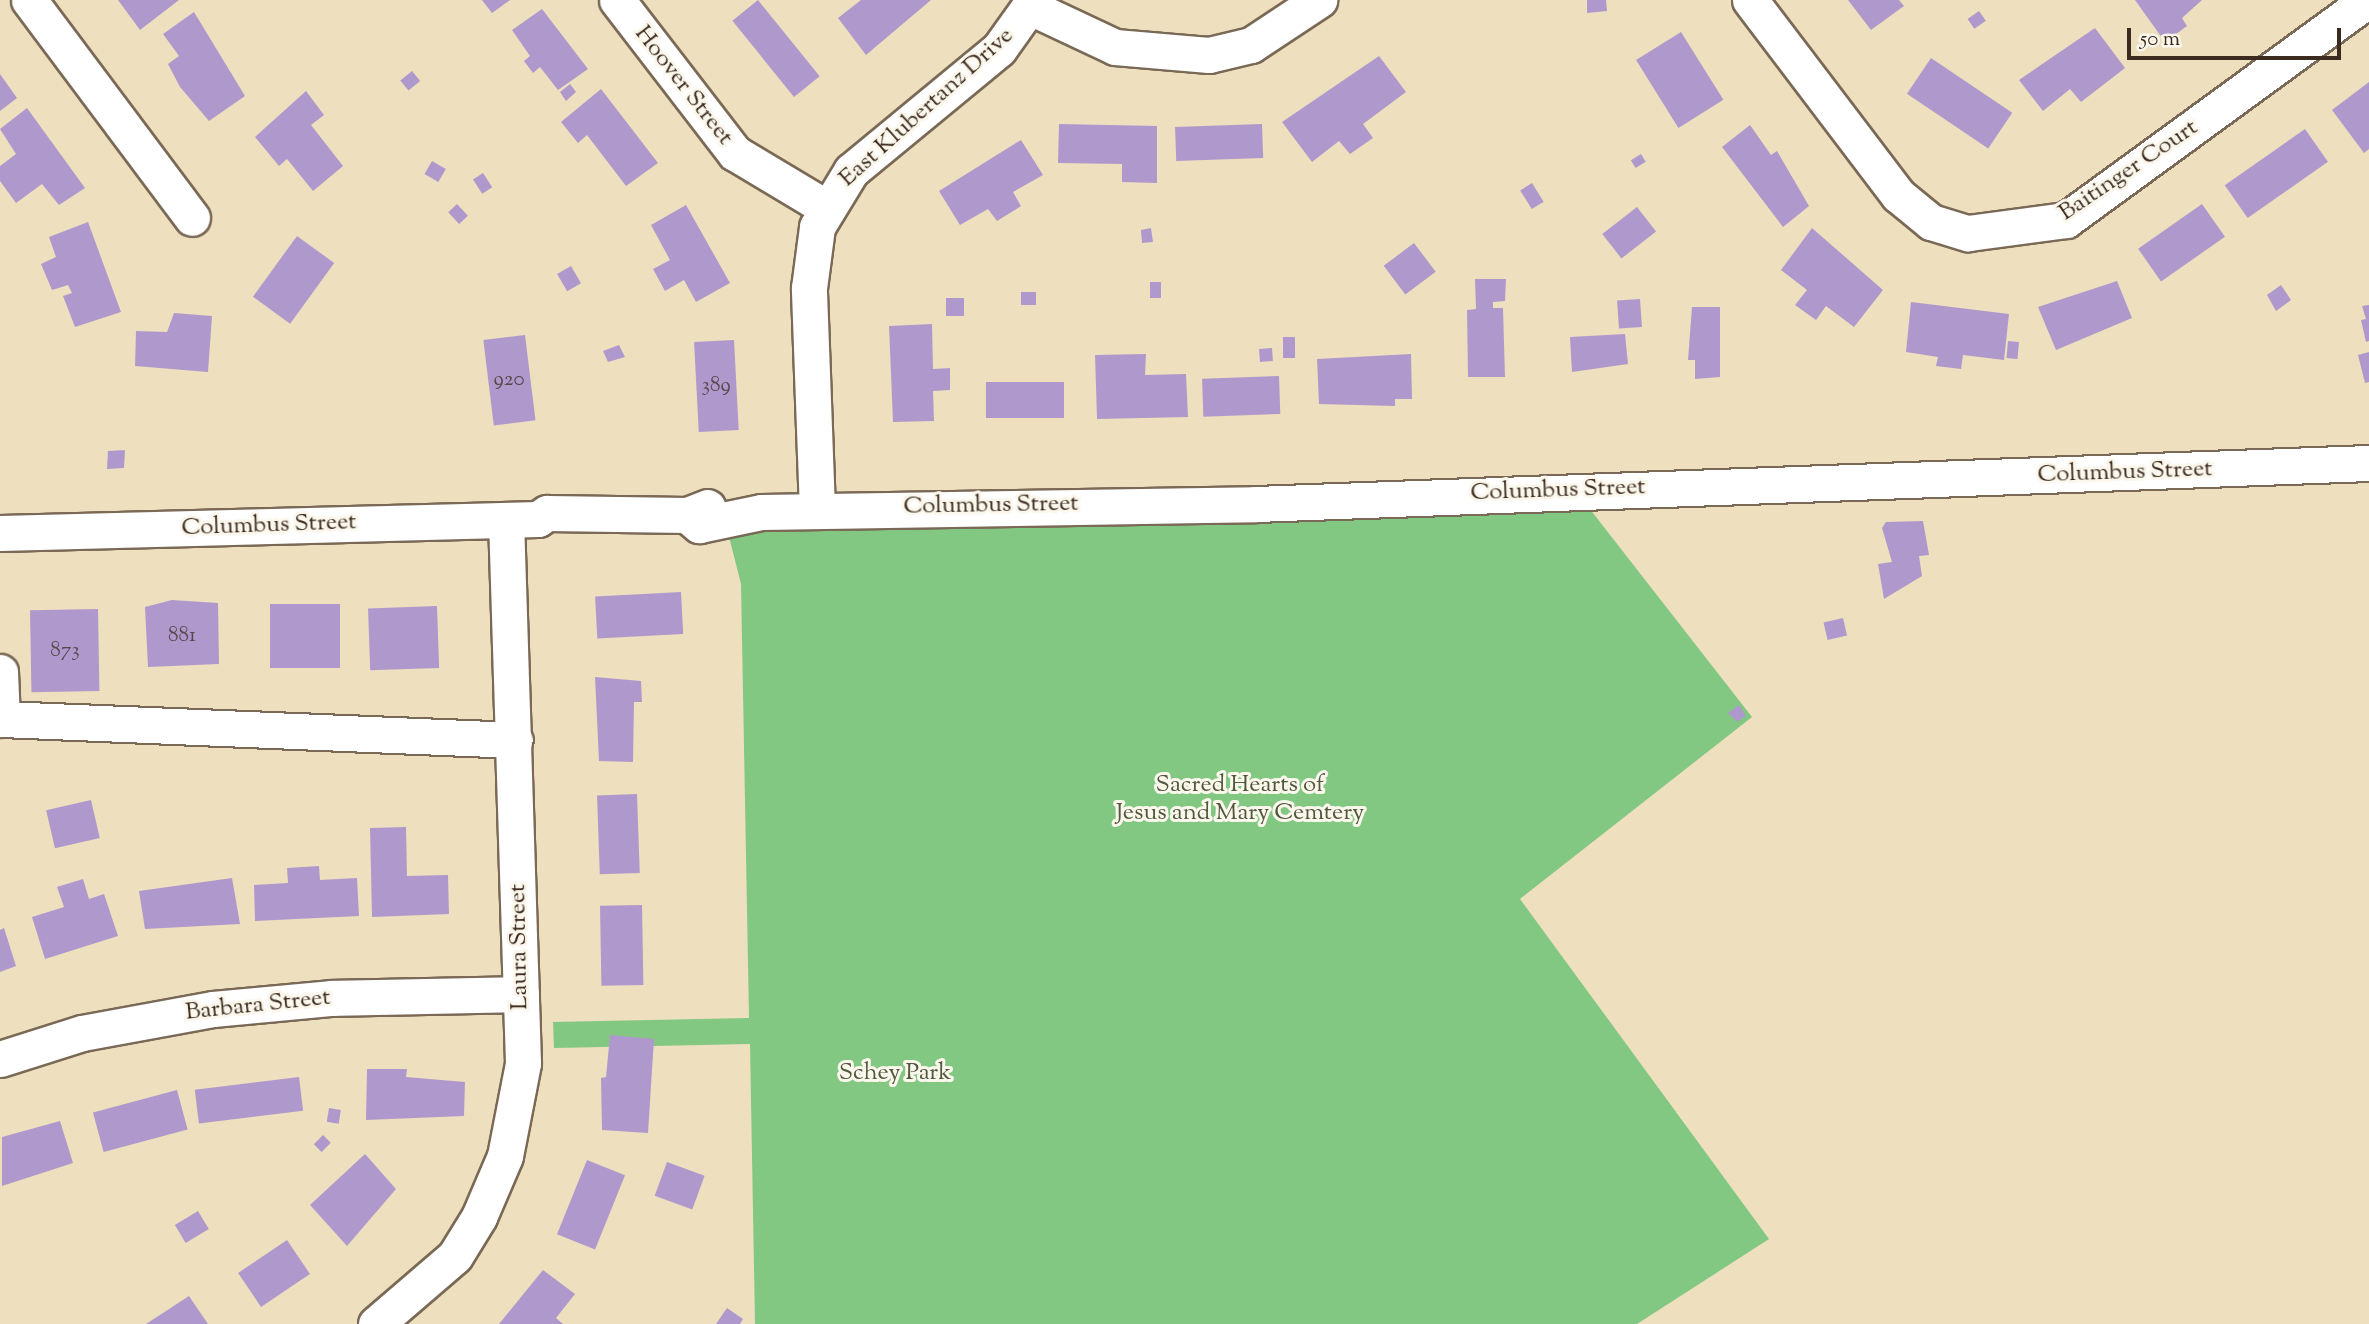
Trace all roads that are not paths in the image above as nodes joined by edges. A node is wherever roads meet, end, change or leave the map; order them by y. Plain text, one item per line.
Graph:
1 (30, 0) edge
2 (617, 0) edge
3 (1320, 0) edge
4 (1751, 0) edge
5 (2368, 0) edge
6 (1032, 4) edge
7 (827, 208) junction
8 (192, 218) dead end
9 (2369, 463) edge
10 (817, 510) junction
11 (522, 519) junction
12 (0, 533) edge
13 (0, 672) edge
14 (516, 740) junction
15 (522, 994) junction
16 (0, 1059) edge
17 (376, 1324) edge

1 - 8 street
2 - 7 street, Hoover Street
3 - 6 street
4 - 5 street, Baitinger Court
6 - 7 street, East Klubertanz Drive
7 - 10 street, East Klubertanz Drive
9 - 10 street, Columbus Street
10 - 11 street, Columbus Street
11 - 12 street, Columbus Street
11 - 14 street, Laura Street
13 - 14 street
14 - 15 street, Laura Street
15 - 16 street, Barbara Street
15 - 17 street, Laura Street

